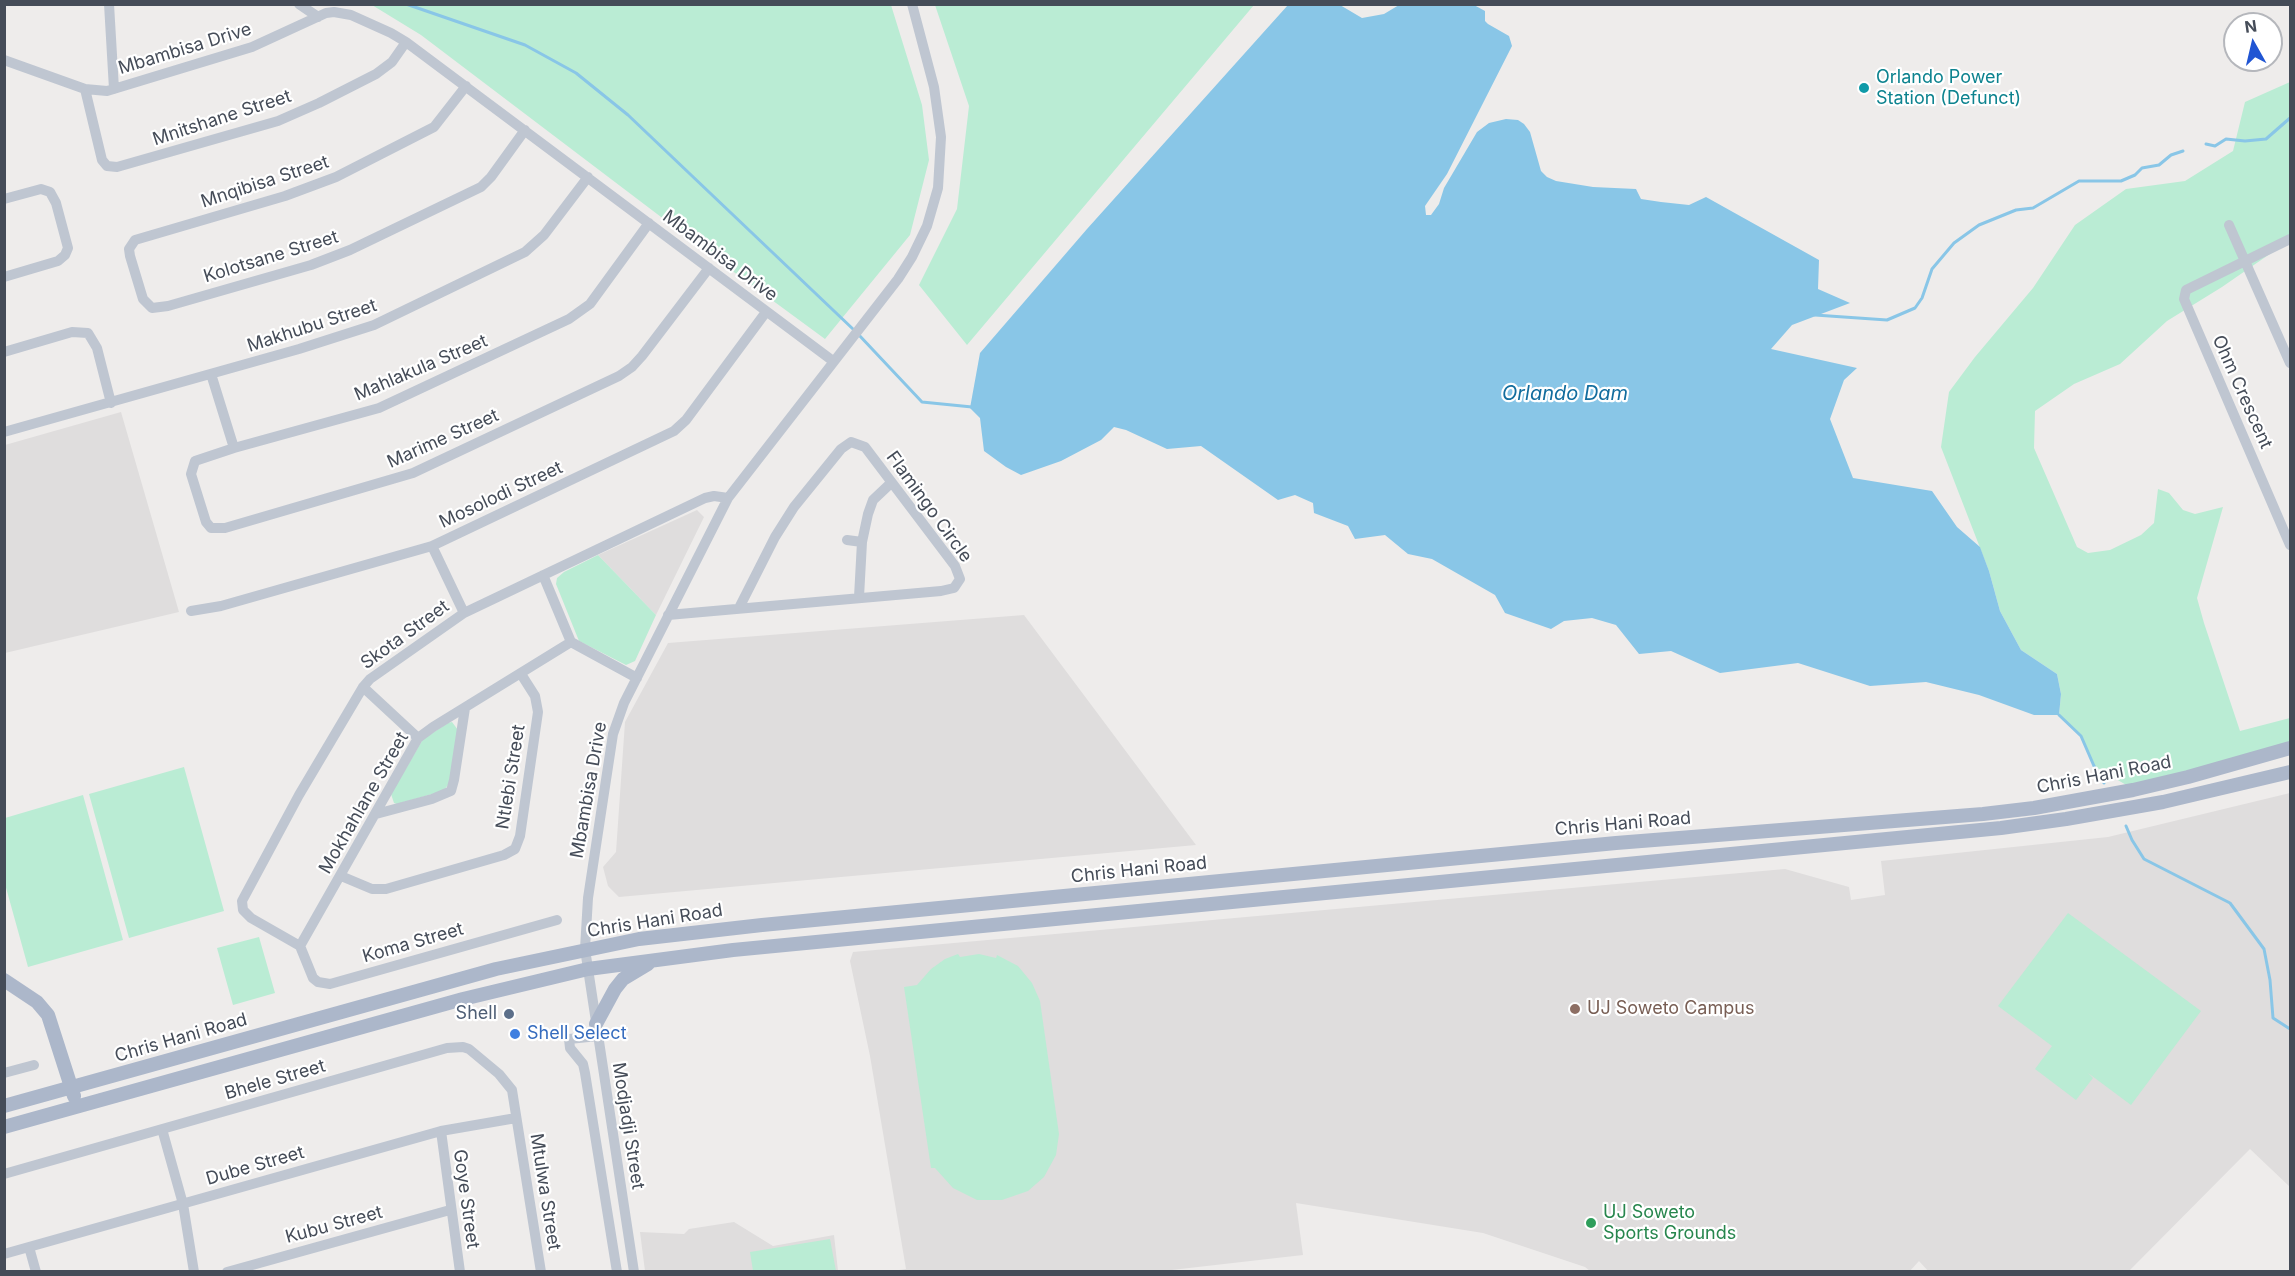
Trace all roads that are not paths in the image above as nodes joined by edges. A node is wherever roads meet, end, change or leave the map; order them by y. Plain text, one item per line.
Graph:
1 (109, 4) edge
2 (299, 4) edge
3 (912, 4) edge
4 (318, 16) junction
5 (406, 42) junction
6 (4, 60) edge
7 (466, 86) junction
8 (85, 89) junction
9 (114, 89) junction
10 (525, 130) junction
11 (588, 177) junction
12 (4, 199) edge
13 (649, 223) junction
14 (2229, 225) dead end
15 (2290, 238) edge
16 (130, 256) joint
17 (2244, 260) junction
18 (709, 268) junction
19 (4, 277) edge
20 (766, 312) junction
21 (4, 352) edge
22 (833, 361) junction
23 (2290, 363) edge
24 (211, 374) junction
25 (111, 402) junction
26 (4, 432) edge
27 (234, 448) junction
28 (891, 483) junction
29 (728, 498) junction
30 (847, 540) dead end
31 (862, 542) junction
32 (2290, 545) edge
33 (432, 546) junction
34 (543, 575) junction
35 (859, 597) junction
36 (739, 608) junction
37 (191, 611) dead end
38 (464, 613) junction
39 (668, 615) junction
40 (571, 642) junction
41 (521, 674) junction
42 (637, 678) junction
43 (363, 687) junction
44 (465, 708) junction
45 (418, 738) junction
46 (2290, 748) edge
47 (2290, 772) edge
48 (376, 813) junction
49 (1713, 834) junction
50 (1716, 857) junction
51 (341, 876) junction
52 (557, 920) dead end
53 (300, 946) junction
54 (585, 950) junction
55 (658, 959) junction
56 (588, 969) junction
57 (4, 980) edge
58 (597, 1030) junction
59 (34, 1065) dead end
60 (4, 1073) edge
61 (72, 1088) junction
62 (4, 1106) edge
63 (77, 1106) junction
64 (516, 1118) junction
65 (4, 1127) edge
66 (162, 1130) junction
67 (441, 1131) junction
68 (4, 1174) edge
69 (183, 1204) junction
70 (450, 1210) junction
71 (29, 1247) junction
72 (4, 1254) edge
73 (36, 1272) edge
74 (194, 1272) edge
75 (227, 1272) edge
76 (460, 1272) edge
77 (541, 1272) edge
78 (617, 1272) edge
79 (634, 1272) edge

1 - 9 street
2 - 4 street
3 - 22 street
4 - 5 street, Mbambisa Drive
4 - 9 street, Mbambisa Drive
5 - 7 street, Mbambisa Drive
5 - 8 street, Mnitshane Street
6 - 8 street, Mbambisa Drive
7 - 10 street, Mbambisa Drive
7 - 16 street, Mnqibisa Street
8 - 9 street, Mbambisa Drive
10 - 11 street, Mbambisa Drive
10 - 16 street, Kolotsane Street
11 - 13 street, Mbambisa Drive
11 - 24 street, Makhubu Street
12 - 19 street
13 - 18 street, Mbambisa Drive
13 - 27 street, Mahlakula Street
14 - 17 street
15 - 17 street
17 - 23 street
17 - 32 street, Ohm Crescent
18 - 20 street, Mbambisa Drive
18 - 27 street, Marime Street
20 - 22 street, Mbambisa Drive
20 - 33 street, Mosolodi Street
21 - 25 street
22 - 29 street, Mbambisa Drive
24 - 25 street, Makhubu Street
24 - 27 street
25 - 26 street, Makhubu Street
28 - 31 street
28 - 35 street, Flamingo Circle
28 - 36 street, Flamingo Circle
29 - 34 street, Skota Street
29 - 39 street, Mbambisa Drive
30 - 31 street
31 - 35 street
33 - 37 street, Mosolodi Street
33 - 38 street
34 - 38 street, Skota Street
34 - 40 street
35 - 36 street, Flamingo Circle
36 - 39 street, Flamingo Circle
38 - 43 street, Skota Street
39 - 42 street, Mbambisa Drive
40 - 41 street, Mokhahlane Street
40 - 42 street
41 - 44 street, Mokhahlane Street
41 - 51 street, Ntlebi Street
42 - 54 street, Mbambisa Drive
43 - 45 street
43 - 53 street, Skota Street
44 - 45 street, Mokhahlane Street
44 - 48 street
45 - 48 street, Mokhahlane Street
46 - 49 main road, Chris Hani Road
47 - 50 main road, Chris Hani Road
48 - 51 street, Mokhahlane Street
49 - 50 main road
49 - 54 main road, Chris Hani Road
50 - 55 main road, Chris Hani Road
51 - 53 street, Mokhahlane Street
52 - 53 street, Koma Street
54 - 56 street, Modjadji Street
54 - 61 main road, Chris Hani Road
55 - 56 main road, Chris Hani Road
55 - 58 main road
56 - 58 street, Modjadji Street
56 - 63 main road, Chris Hani Road
57 - 61 main road
58 - 78 street
58 - 79 street, Modjadji Street
59 - 60 street
61 - 62 main road, Chris Hani Road
61 - 63 main road
63 - 65 main road, Chris Hani Road
64 - 66 street, Bhele Street
64 - 67 street, Dube Street
64 - 77 street, Mtulwa Street
66 - 68 street, Bhele Street
66 - 69 street
67 - 69 street, Dube Street
67 - 70 street, Goye Street
69 - 71 street, Dube Street
69 - 74 street
70 - 75 street, Kubu Street
70 - 76 street, Goye Street
71 - 72 street, Dube Street
71 - 73 street

